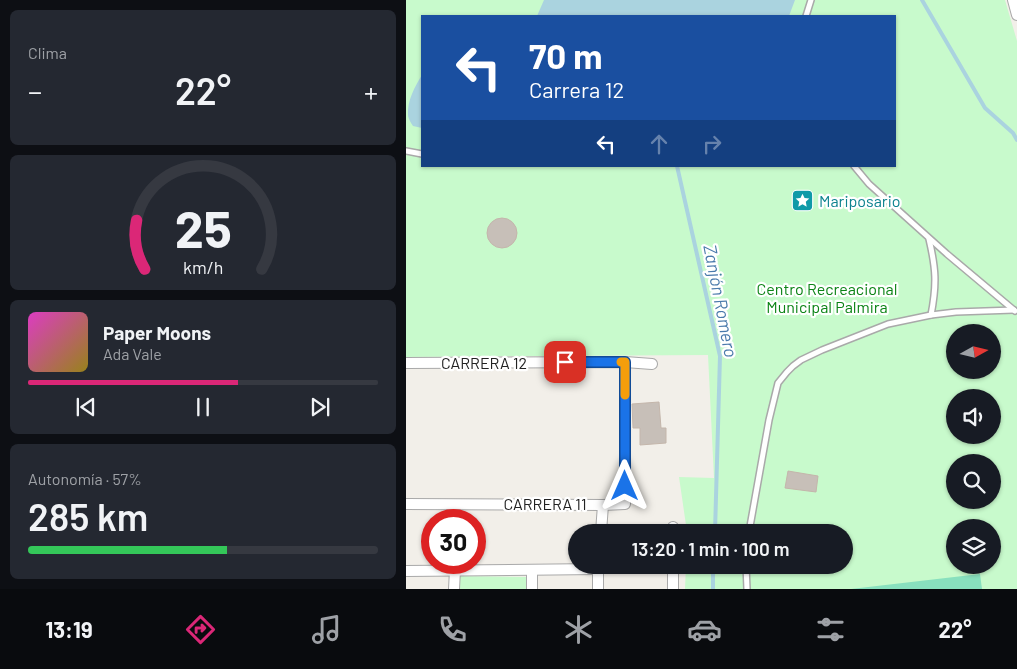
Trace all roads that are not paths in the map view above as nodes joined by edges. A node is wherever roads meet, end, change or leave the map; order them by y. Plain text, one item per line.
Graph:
1 (811, 0) edge
2 (1013, 0) edge
3 (806, 15) edge
4 (1017, 15) edge
5 (406, 151) edge
6 (421, 154) edge
7 (855, 167) edge
8 (929, 238) junction
9 (1016, 311) edge
10 (931, 315) junction
11 (625, 362) junction
12 (406, 363) edge
13 (652, 364) dead end
14 (406, 504) edge
15 (603, 505) junction
16 (602, 524) edge
17 (750, 524) edge
18 (568, 568) edge
19 (486, 570) edge
20 (532, 570) junction
21 (406, 571) edge
22 (421, 571) edge
23 (455, 574) edge
24 (598, 574) edge
25 (673, 574) edge
26 (746, 574) edge
27 (454, 589) edge
28 (532, 589) edge
29 (598, 589) edge
30 (673, 589) edge
31 (747, 589) edge

1 - 3 lane
2 - 4 street
5 - 6 lane
7 - 8 lane
8 - 9 lane
8 - 10 lane
9 - 10 lane
10 - 17 lane
11 - 12 street, CARRERA 12
11 - 13 street, CARRERA 12
11 - 15 street, CARRERA 11
14 - 15 street, CARRERA 11
15 - 16 street
18 - 20 street
19 - 20 street
20 - 28 street
21 - 22 street
23 - 27 street
24 - 29 street
25 - 30 street
26 - 31 lane

